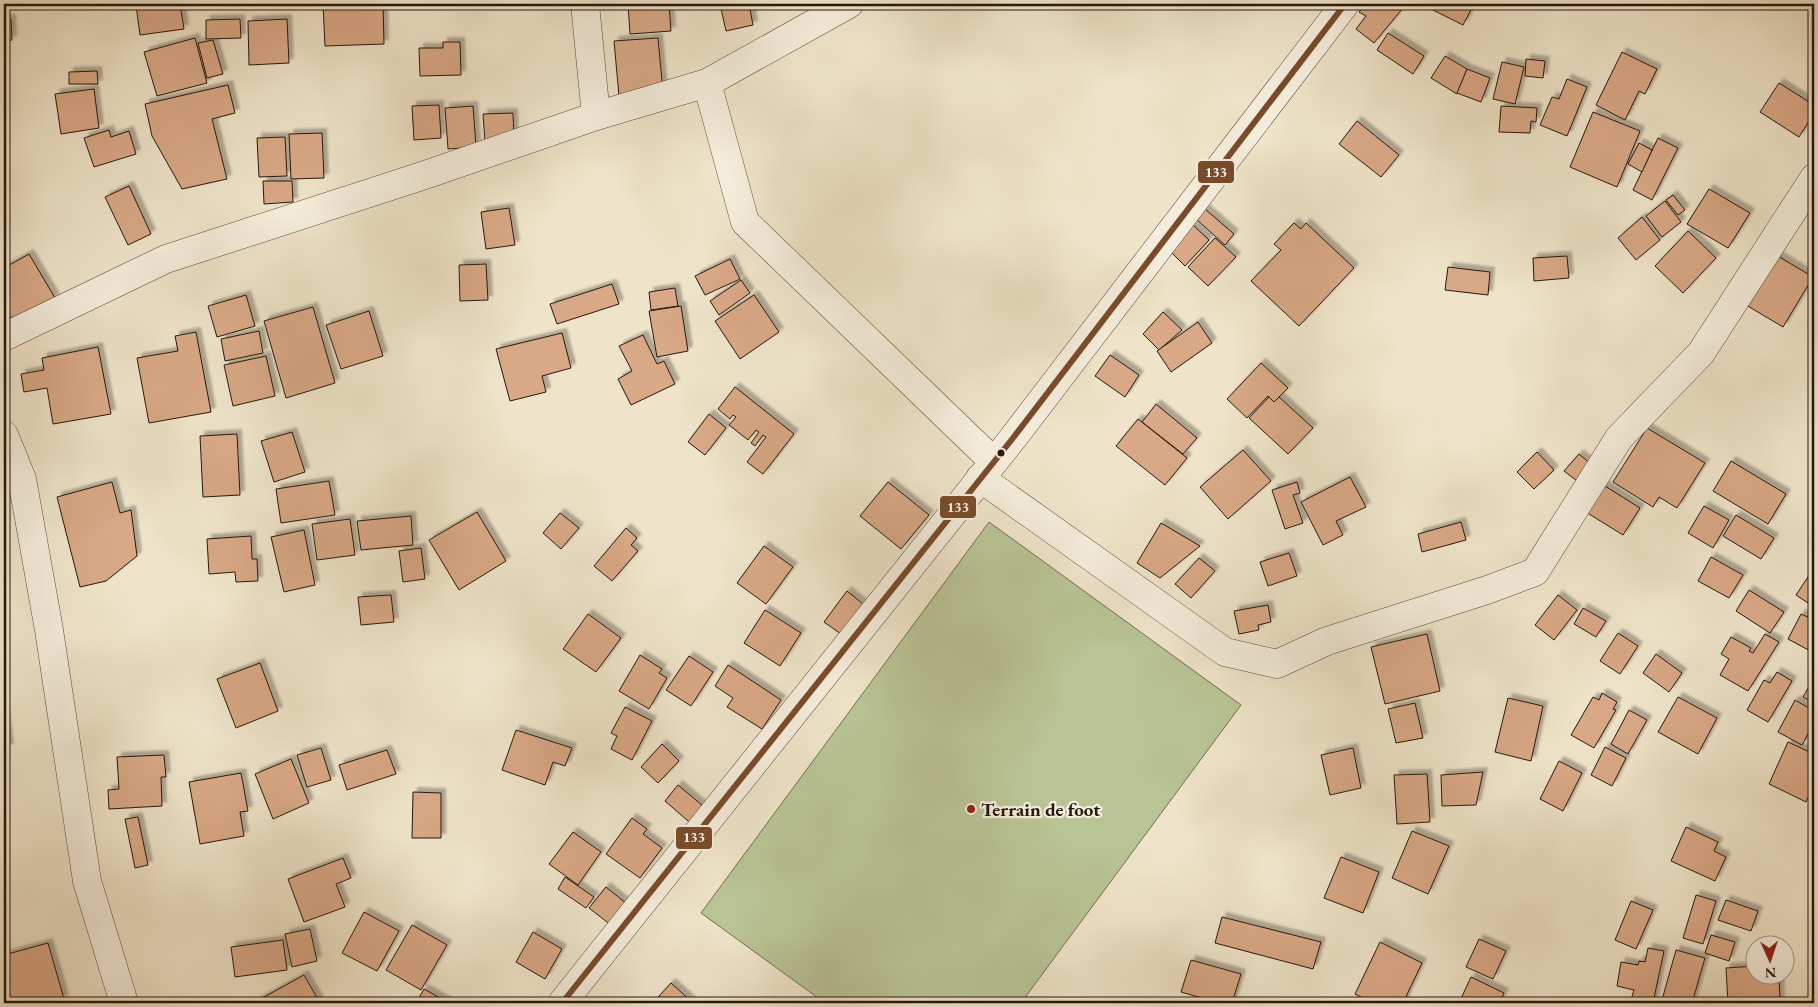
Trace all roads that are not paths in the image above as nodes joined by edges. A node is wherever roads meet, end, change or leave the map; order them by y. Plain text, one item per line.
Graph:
1 (585, 4) edge
2 (849, 4) edge
3 (1345, 4) edge
4 (707, 82) junction
5 (596, 116) junction
6 (1814, 178) edge
7 (4, 337) edge
8 (4, 435) edge
9 (987, 469) junction
10 (124, 1003) edge
11 (562, 1003) edge

1 - 5 street
2 - 4 street
3 - 9 street
4 - 5 street
4 - 9 street
5 - 7 street
6 - 9 street
8 - 10 street
9 - 11 street

